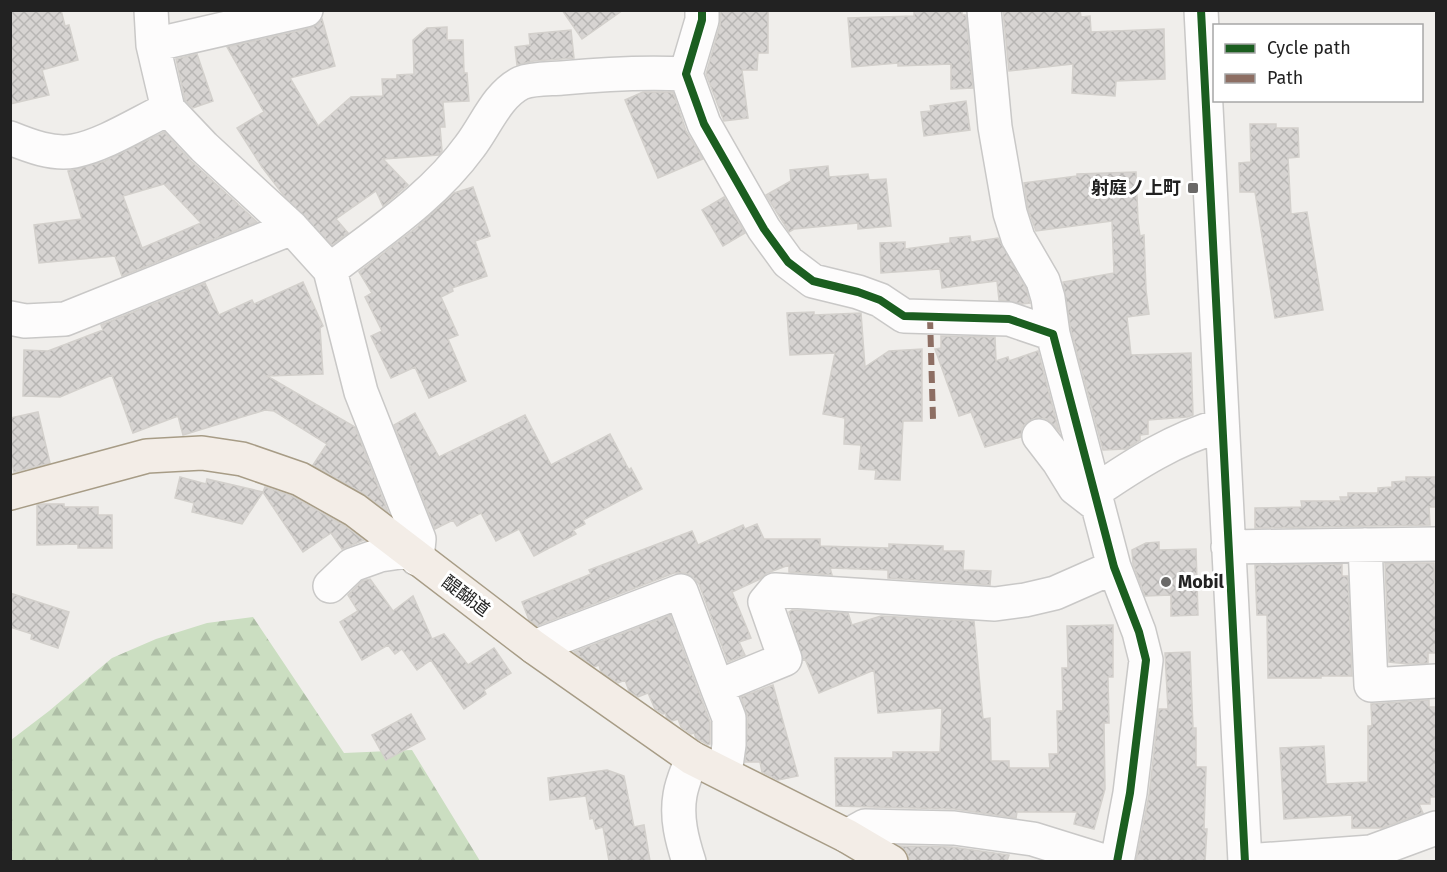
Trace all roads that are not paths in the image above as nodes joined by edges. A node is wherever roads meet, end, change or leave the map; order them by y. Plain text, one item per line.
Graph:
1 (151, 10) edge
2 (306, 10) edge
3 (702, 10) edge
4 (984, 10) edge
5 (1202, 10) edge
6 (153, 45) junction
7 (686, 74) junction
8 (168, 109) junction
9 (10, 138) edge
10 (292, 228) junction
11 (330, 270) junction
12 (10, 318) edge
13 (1053, 334) junction
14 (1222, 425) junction
15 (1039, 436) dead end
16 (10, 493) edge
17 (1096, 499) junction
18 (1437, 544) edge
19 (1365, 545) junction
20 (1228, 547) junction
21 (412, 555) junction
22 (1114, 567) junction
23 (330, 586) dead end
24 (534, 647) junction
25 (1437, 681) edge
26 (717, 687) junction
27 (692, 758) junction
28 (725, 773) junction
29 (1437, 828) edge
30 (847, 836) junction
31 (689, 861) edge
32 (891, 861) edge
33 (1107, 861) edge
34 (1117, 861) edge
35 (1245, 861) edge

1 - 6 street
2 - 6 street
3 - 7 street
4 - 13 street
5 - 14 street
6 - 8 street
7 - 11 street
7 - 13 street
8 - 9 street
8 - 10 street
10 - 11 street
10 - 12 street
11 - 21 street
13 - 17 street
14 - 17 street
14 - 20 street
15 - 17 street
16 - 21 main road, 醍醐道
17 - 22 street
18 - 19 street
19 - 20 street
19 - 25 street
20 - 35 street
21 - 23 street
21 - 24 main road, 醍醐道
22 - 26 street
22 - 34 street
24 - 26 street
24 - 27 main road, 醍醐道
26 - 28 street
27 - 28 main road, 醍醐道
27 - 31 street
28 - 30 main road, 醍醐道
29 - 35 street
30 - 32 main road, 醍醐道
30 - 33 street

